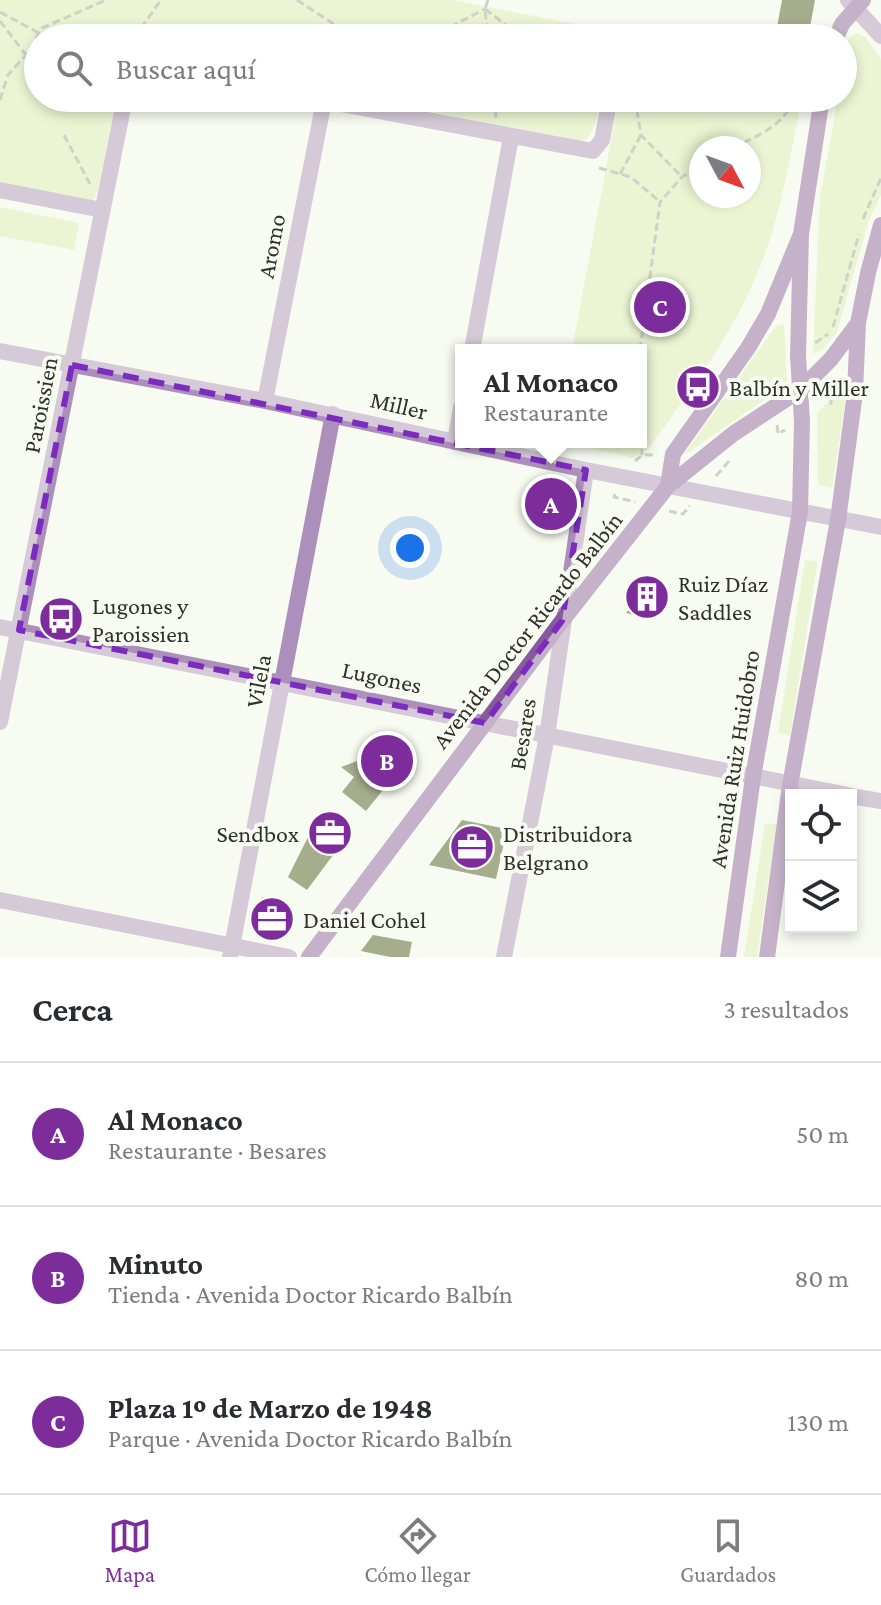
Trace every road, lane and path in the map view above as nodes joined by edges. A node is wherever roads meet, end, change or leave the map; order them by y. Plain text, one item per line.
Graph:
1 (106, 0) edge
2 (161, 0) edge
3 (297, 0) edge
4 (488, 0) edge
5 (855, 2) edge
6 (485, 9) junction
7 (0, 12) edge
8 (1, 23) edge
9 (51, 24) edge
10 (144, 24) edge
11 (334, 24) edge
12 (456, 24) edge
13 (487, 24) edge
14 (505, 24) edge
15 (842, 24) edge
16 (24, 25) edge
17 (881, 36) edge
18 (24, 52) edge
19 (24, 57) edge
20 (0, 100) edge
21 (122, 112) edge
22 (314, 112) edge
23 (379, 112) edge
24 (607, 112) edge
25 (637, 112) edge
26 (789, 112) edge
27 (817, 112) edge
28 (64, 135) dead end
29 (641, 135) junction
30 (755, 136) edge
31 (511, 137) junction
32 (593, 151) junction
33 (94, 170) dead end
34 (689, 173) edge
35 (620, 174) junction
36 (682, 177) junction
37 (90, 184) junction
38 (0, 190) edge
39 (89, 190) dead end
40 (660, 202) junction
41 (102, 210) junction
42 (881, 225) edge
43 (801, 234) junction
44 (878, 246) edge
45 (858, 323) junction
46 (831, 331) dead end
47 (473, 344) edge
48 (641, 344) edge
49 (813, 344) dead end
50 (0, 351) edge
51 (72, 365) junction
52 (800, 390) junction
53 (265, 401) junction
54 (333, 414) junction
55 (455, 442) edge
56 (483, 448) edge
57 (642, 448) edge
58 (642, 455) dead end
59 (586, 470) junction
60 (668, 486) junction
61 (800, 512) junction
62 (838, 520) junction
63 (881, 527) edge
64 (562, 621) junction
65 (0, 627) edge
66 (19, 630) junction
67 (282, 681) junction
68 (0, 722) edge
69 (485, 723) junction
70 (547, 736) junction
71 (753, 777) junction
72 (790, 785) junction
73 (814, 789) edge
74 (857, 796) edge
75 (881, 801) edge
76 (0, 900) edge
77 (231, 951) edge
78 (289, 957) edge
79 (309, 957) edge
80 (504, 957) edge
81 (728, 957) edge
82 (767, 957) edge

1 - 9 path
2 - 10 path
3 - 11 path
4 - 6 path
5 - 15 main road
5 - 17 street
6 - 12 path
6 - 13 path
6 - 14 path
7 - 16 path
8 - 18 path
19 - 20 path
21 - 41 street, Paroissien
22 - 53 street, Aromo
23 - 31 street
24 - 32 street
25 - 29 path
26 - 30 path
27 - 43 main road, Avenida Doctor Ricardo Balbín
28 - 37 path
29 - 35 path
29 - 36 path
31 - 32 street
31 - 47 street
32 - 35 path
33 - 37 path
34 - 36 path
35 - 40 path
36 - 40 path
37 - 39 path
38 - 41 street
40 - 48 path
41 - 51 street, Paroissien
42 - 44 main road
43 - 52 main road, Avenida Ruiz Huidobro
43 - 60 main road, Avenida Doctor Ricardo Balbín
44 - 45 main road
45 - 52 main road, Avenida Doctor Ricardo Balbín
45 - 62 main road
46 - 49 path
50 - 51 street, Miller
51 - 53 street, Miller
51 - 66 street, Paroissien
52 - 60 main road, Avenida Doctor Ricardo Balbín
52 - 61 main road, Avenida Ruiz Huidobro
53 - 54 street, Miller
54 - 55 street, Miller
54 - 67 street, Vilela
56 - 59 street, Miller
57 - 58 path
59 - 60 street, Miller
59 - 64 street, Besares
60 - 61 street, Miller
60 - 64 main road, Avenida Doctor Ricardo Balbín
61 - 62 street, Miller
61 - 71 main road, Avenida Ruiz Huidobro
62 - 63 street, Miller
62 - 72 main road
64 - 69 main road, Avenida Doctor Ricardo Balbín
64 - 70 street, Besares
65 - 66 street, Lugones
66 - 67 street, Lugones
66 - 68 street, Paroissien
67 - 69 street, Lugones
67 - 77 street, Vilela
69 - 70 street, Lugones
69 - 79 main road, Avenida Doctor Ricardo Balbín
70 - 71 street, Lugones
70 - 80 street, Besares
71 - 72 street, Lugones
71 - 81 main road, Avenida Ruiz Huidobro
72 - 73 street, Lugones
72 - 82 main road
74 - 75 street, Lugones
76 - 77 street
77 - 78 street

